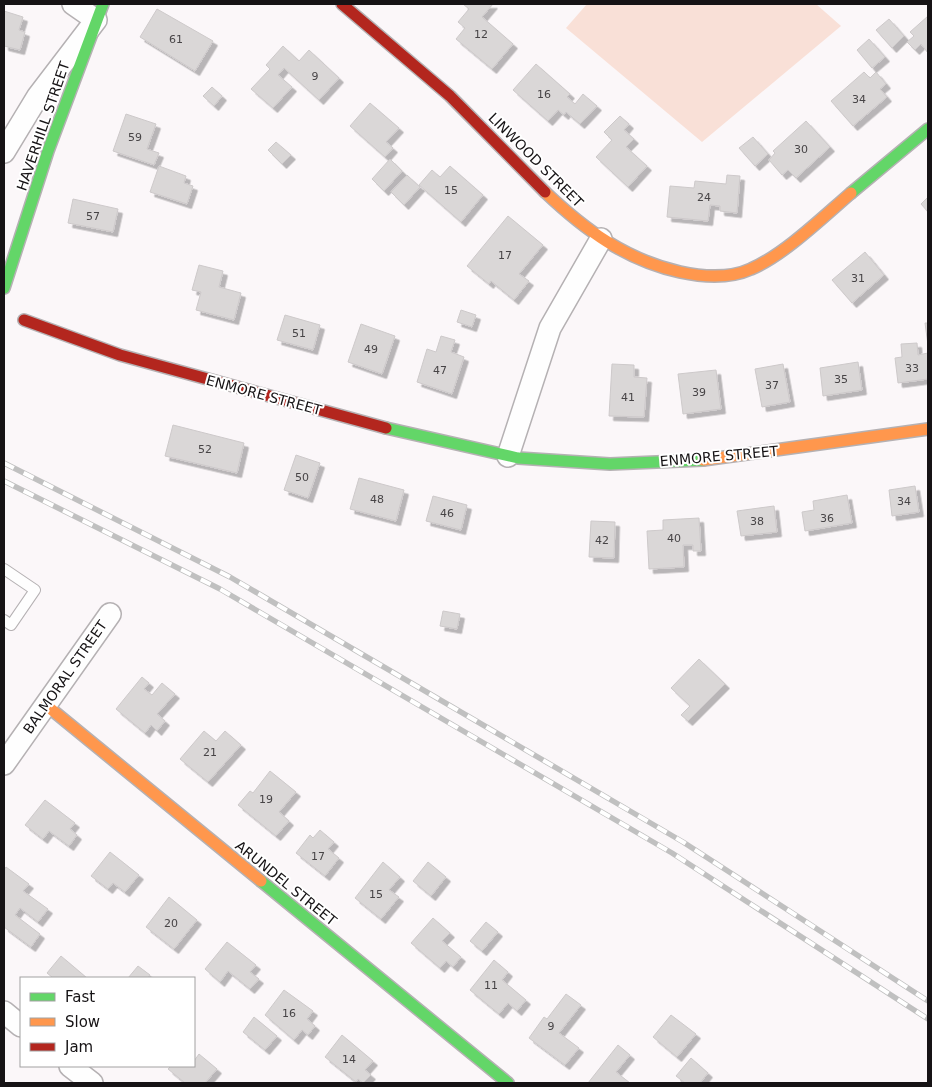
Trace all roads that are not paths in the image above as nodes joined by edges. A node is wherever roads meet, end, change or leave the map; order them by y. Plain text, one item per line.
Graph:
1 (73, 4) edge
2 (342, 4) edge
3 (100, 12) edge
4 (928, 129) edge
5 (4, 152) edge
6 (601, 239) junction
7 (4, 288) edge
8 (24, 320) dead end
9 (928, 429) edge
10 (508, 456) junction
11 (4, 569) edge
12 (110, 614) dead end
13 (4, 620) edge
14 (46, 705) junction
15 (4, 764) edge
16 (4, 1012) edge
17 (20, 1025) edge
18 (71, 1067) edge
19 (92, 1083) edge
20 (508, 1083) edge

1 - 3 street
2 - 6 street, LINWOOD STREET
3 - 5 street
3 - 7 street, HAVERHILL STREET
4 - 6 street, LINWOOD STREET
6 - 10 street
8 - 10 street, ENMORE STREET
9 - 10 street, ENMORE STREET
11 - 13 lane
12 - 14 street, BALMORAL STREET
14 - 15 street, BALMORAL STREET
14 - 20 street, ARUNDEL STREET
16 - 17 street
18 - 19 street

